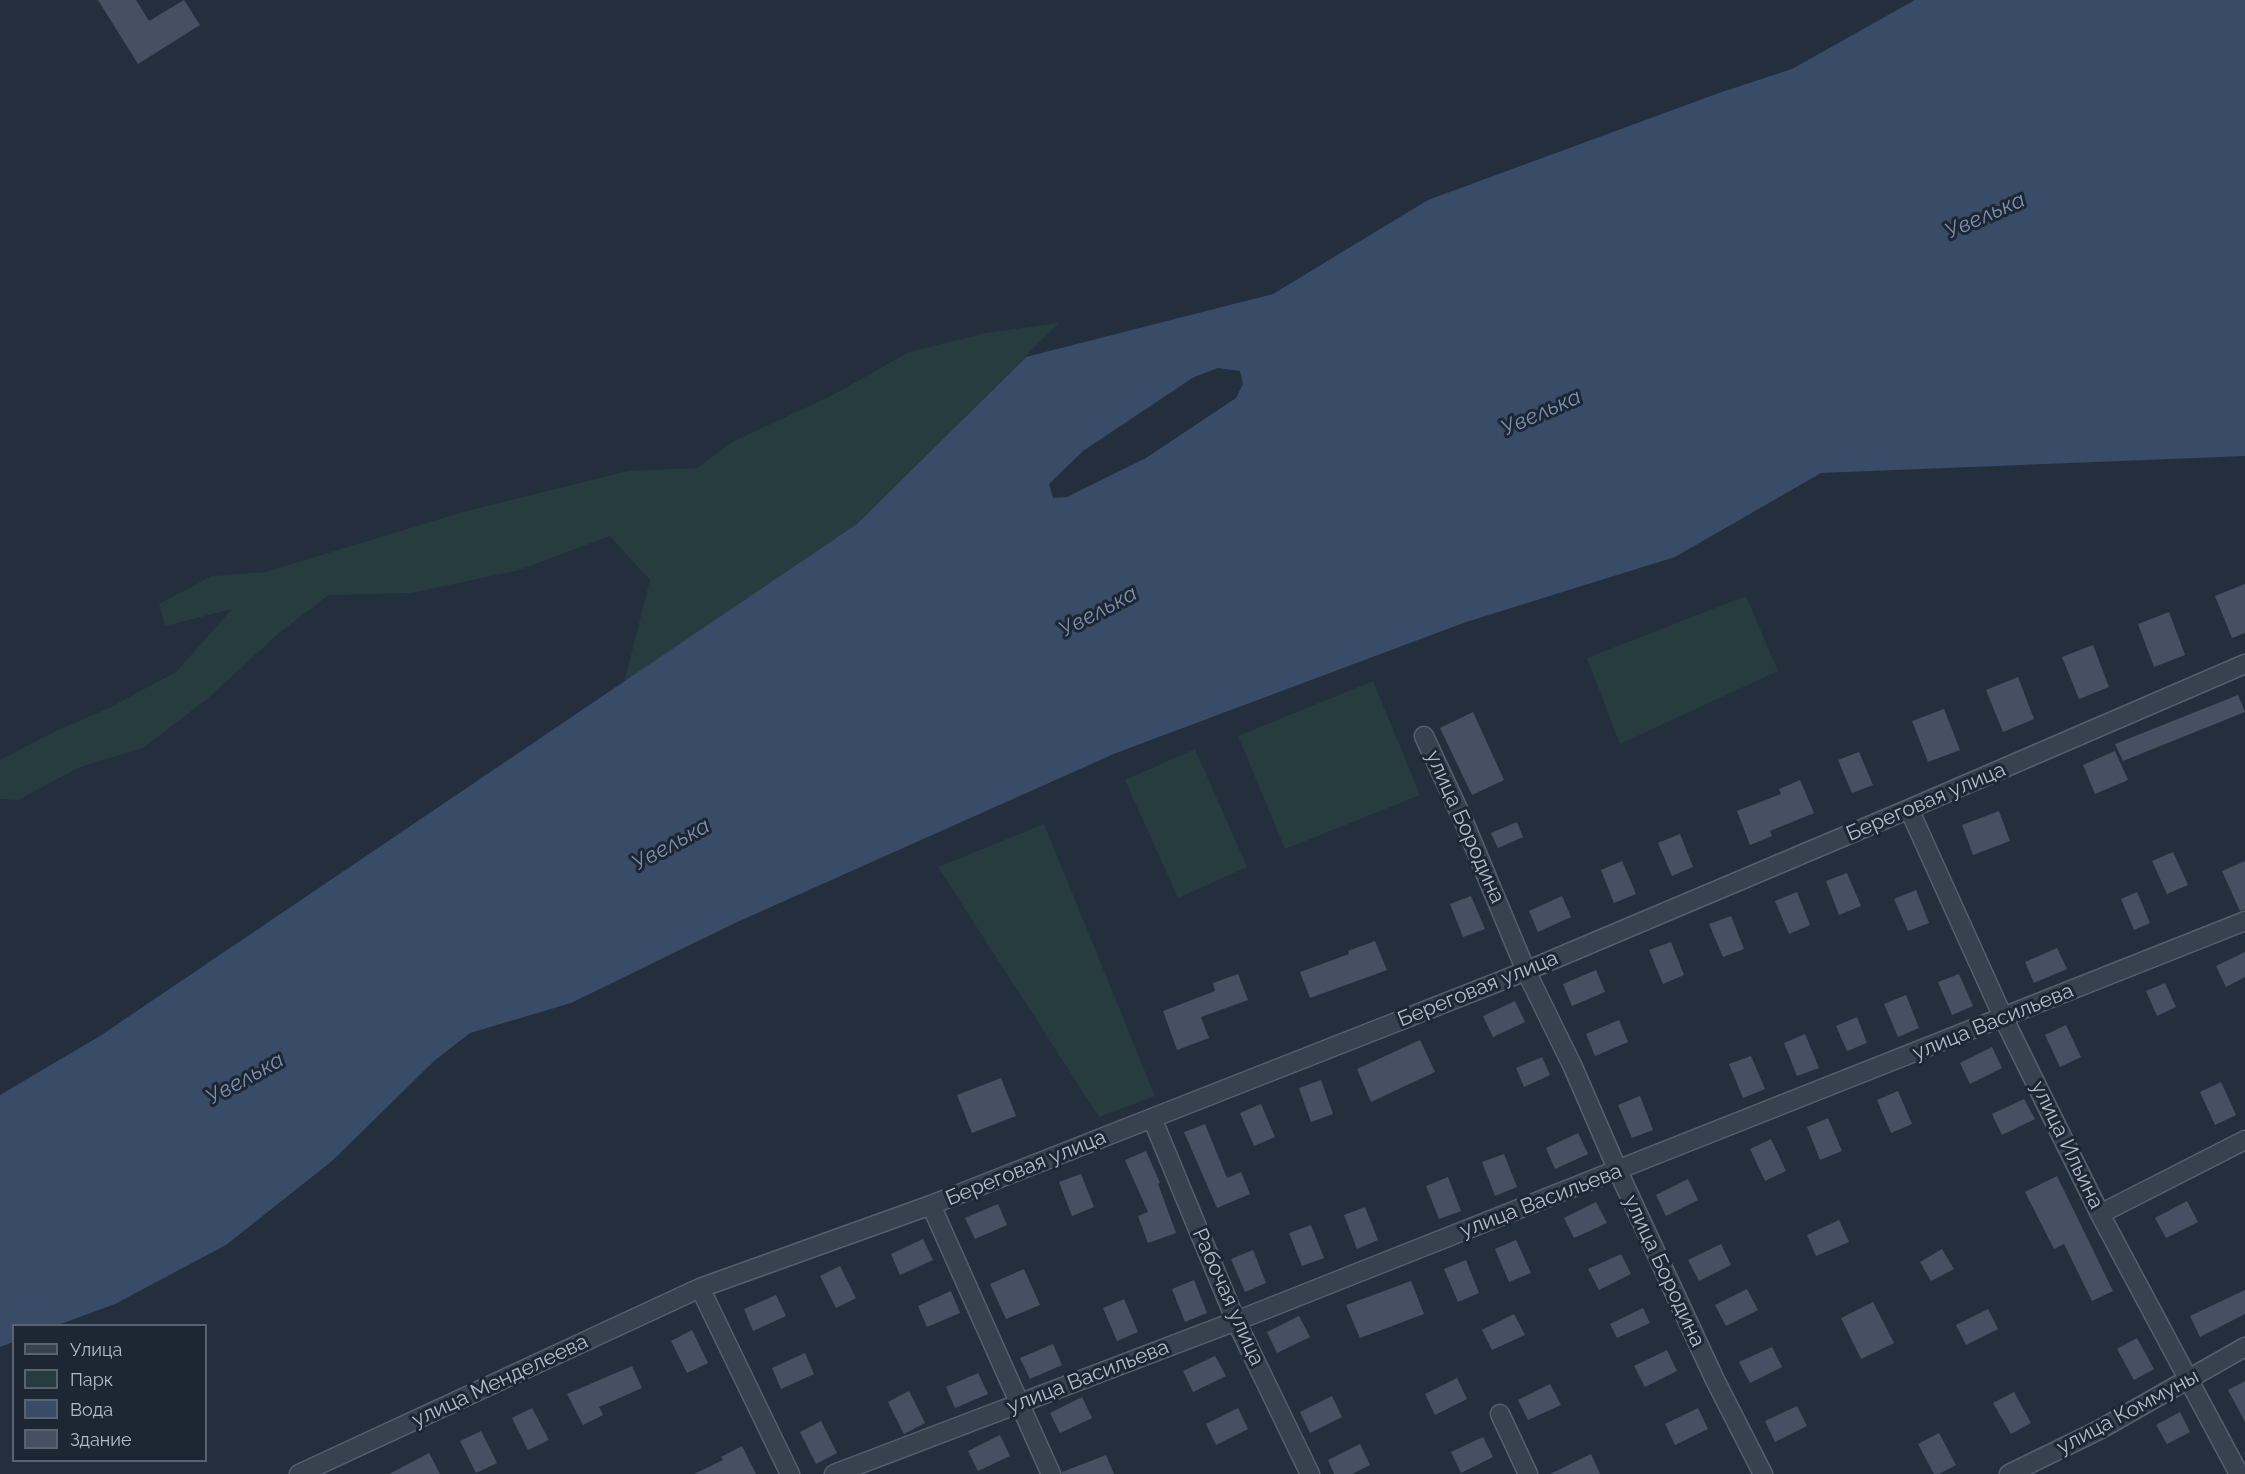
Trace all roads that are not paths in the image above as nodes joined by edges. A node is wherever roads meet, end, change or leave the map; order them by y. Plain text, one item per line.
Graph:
1 (2245, 664) edge
2 (1424, 736) dead end
3 (1909, 809) junction
4 (2245, 921) edge
5 (1526, 971) junction
6 (2004, 1017) junction
7 (1152, 1118) junction
8 (2245, 1140) edge
9 (1618, 1171) junction
10 (931, 1205) junction
11 (2100, 1214) junction
12 (700, 1287) junction
13 (1236, 1321) junction
14 (2245, 1347) edge
15 (2187, 1381) junction
16 (1019, 1402) junction
17 (1500, 1414) dead end
18 (299, 1474) edge
19 (790, 1474) edge
20 (834, 1474) edge
21 (1051, 1474) edge
22 (1310, 1474) edge
23 (1528, 1474) edge
24 (1763, 1474) edge
25 (2009, 1474) edge
26 (2239, 1474) edge

1 - 3 street, Береговая улица
2 - 5 street, улица Бородина
3 - 5 street, Береговая улица
3 - 6 street, улица Ильина
4 - 6 street, улица Васильева
5 - 7 street, Береговая улица
5 - 9 street, улица Бородина
6 - 9 street, улица Васильева
6 - 11 street, улица Ильина
7 - 10 street, Береговая улица
7 - 13 street, Рабочая улица
8 - 11 street
9 - 13 street, улица Васильева
9 - 24 street, улица Бородина
10 - 12 street, Береговая улица
10 - 16 street
11 - 15 street, улица Ильина
12 - 18 street, улица Менделеева
12 - 19 street
13 - 16 street, улица Васильева
13 - 22 street, Рабочая улица
14 - 15 street, улица Коммуны
15 - 25 street, улица Коммуны
15 - 26 street, улица Ильина
16 - 20 street, улица Васильева
16 - 21 street
17 - 23 street

